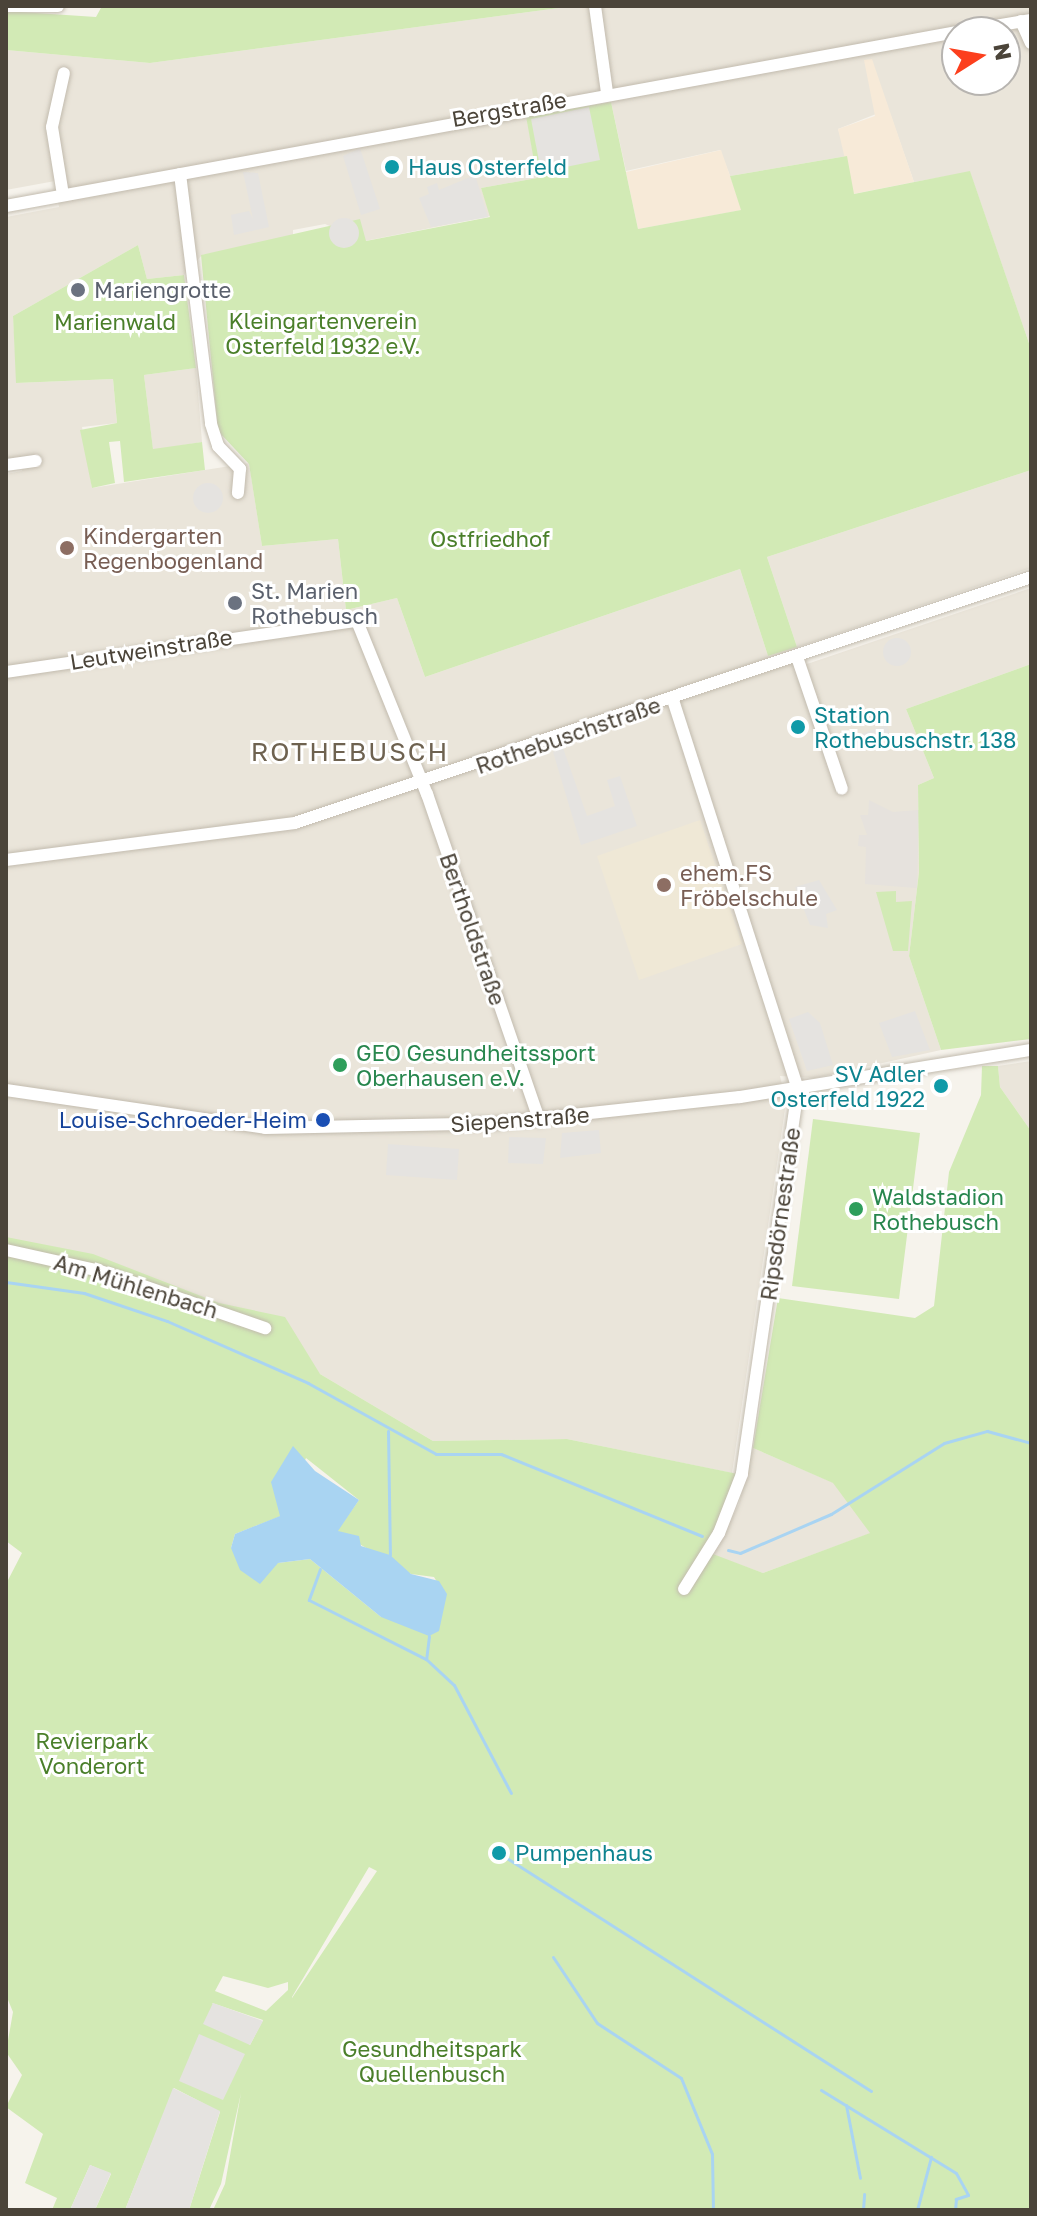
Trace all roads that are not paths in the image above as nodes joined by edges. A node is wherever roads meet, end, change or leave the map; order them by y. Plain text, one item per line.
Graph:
1 (6, 6) edge
2 (58, 6) edge
3 (596, 11) edge
4 (1026, 20) edge
5 (941, 35) edge
6 (1031, 43) edge
7 (64, 73) dead end
8 (607, 92) junction
9 (180, 174) junction
10 (63, 195) junction
11 (6, 206) edge
12 (36, 461) dead end
13 (6, 465) edge
14 (238, 493) dead end
15 (1031, 577) edge
16 (797, 657) junction
17 (6, 672) edge
18 (673, 700) junction
19 (418, 787) junction
20 (842, 789) dead end
21 (6, 860) edge
22 (1031, 1050) edge
23 (798, 1089) junction
24 (6, 1090) edge
25 (539, 1120) junction
26 (6, 1250) edge
27 (265, 1328) dead end
28 (684, 1589) dead end

1 - 2 street
3 - 8 street
4 - 6 street
5 - 8 street, Bergstraße
7 - 10 street
8 - 9 street, Bergstraße
9 - 10 street, Bergstraße
9 - 14 street
10 - 11 street, Bergstraße
12 - 13 street
15 - 16 street, Rothebuschstraße
16 - 18 street, Rothebuschstraße
16 - 20 street
17 - 19 street, Leutweinstraße
18 - 19 street, Rothebuschstraße
18 - 23 street, Ripsdörnestraße
19 - 21 street, Rothebuschstraße
19 - 25 street, Bertholdstraße
22 - 23 street, Siepenstraße
23 - 25 street, Siepenstraße
23 - 28 street, Ripsdörnestraße
24 - 25 street, Siepenstraße
26 - 27 street, Am Mühlenbach

